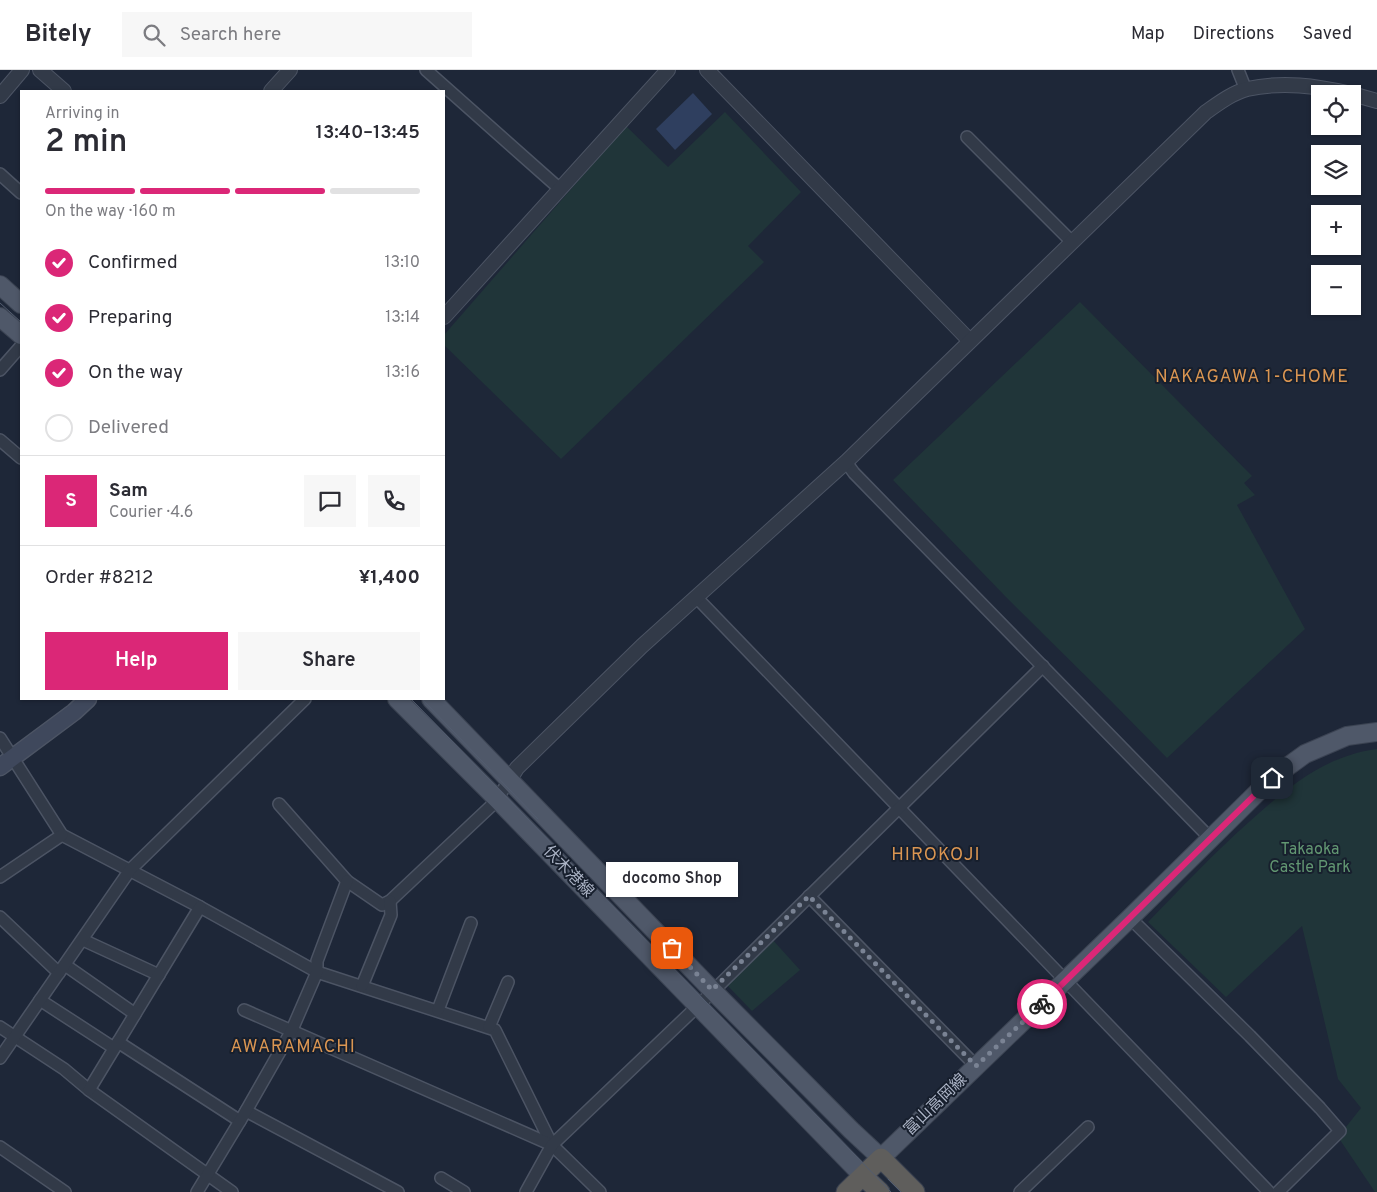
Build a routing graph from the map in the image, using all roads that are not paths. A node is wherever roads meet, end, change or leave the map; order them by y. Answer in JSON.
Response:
{"nodes":[{"id":1,"x":22,"y":70,"type":"edge"},
{"id":2,"x":40,"y":70,"type":"edge"},
{"id":3,"x":290,"y":70,"type":"edge"},
{"id":4,"x":426,"y":70,"type":"edge"},
{"id":5,"x":668,"y":70,"type":"edge"},
{"id":6,"x":707,"y":70,"type":"edge"},
{"id":7,"x":1238,"y":70,"type":"edge"},
{"id":8,"x":1311,"y":87,"type":"edge"},
{"id":9,"x":63,"y":90,"type":"edge"},
{"id":10,"x":272,"y":90,"type":"edge"},
{"id":11,"x":1246,"y":90,"type":"junction"},
{"id":12,"x":0,"y":96,"type":"edge"},
{"id":13,"x":1361,"y":97,"type":"edge"},
{"id":14,"x":1377,"y":101,"type":"edge"},
{"id":15,"x":967,"y":137,"type":"dead end"},
{"id":16,"x":0,"y":174,"type":"edge"},
{"id":17,"x":560,"y":189,"type":"junction"},
{"id":18,"x":20,"y":192,"type":"edge"},
{"id":19,"x":1072,"y":242,"type":"junction"},
{"id":20,"x":0,"y":285,"type":"edge"},
{"id":21,"x":20,"y":303,"type":"edge"},
{"id":22,"x":445,"y":316,"type":"edge"},
{"id":23,"x":0,"y":317,"type":"edge"},
{"id":24,"x":20,"y":334,"type":"edge"},
{"id":25,"x":970,"y":341,"type":"junction"},
{"id":26,"x":20,"y":347,"type":"edge"},
{"id":27,"x":0,"y":370,"type":"edge"},
{"id":28,"x":0,"y":440,"type":"edge"},
{"id":29,"x":20,"y":457,"type":"edge"},
{"id":30,"x":846,"y":462,"type":"junction"},
{"id":31,"x":697,"y":598,"type":"junction"},
{"id":32,"x":1043,"y":666,"type":"junction"},
{"id":33,"x":87,"y":700,"type":"edge"},
{"id":34,"x":304,"y":700,"type":"edge"},
{"id":35,"x":397,"y":700,"type":"edge"},
{"id":36,"x":432,"y":700,"type":"edge"},
{"id":37,"x":1377,"y":732,"type":"edge"},
{"id":38,"x":0,"y":738,"type":"edge"},
{"id":39,"x":6,"y":763,"type":"edge"},
{"id":40,"x":509,"y":781,"type":"junction"},
{"id":41,"x":497,"y":799,"type":"junction"},
{"id":42,"x":278,"y":804,"type":"dead end"},
{"id":43,"x":899,"y":808,"type":"junction"},
{"id":44,"x":62,"y":835,"type":"junction"},
{"id":45,"x":1210,"y":838,"type":"junction"},
{"id":46,"x":130,"y":870,"type":"junction"},
{"id":47,"x":0,"y":877,"type":"edge"},
{"id":48,"x":347,"y":880,"type":"junction"},
{"id":49,"x":809,"y":896,"type":"junction"},
{"id":50,"x":390,"y":902,"type":"junction"},
{"id":51,"x":200,"y":907,"type":"junction"},
{"id":52,"x":0,"y":917,"type":"edge"},
{"id":53,"x":1130,"y":918,"type":"junction"},
{"id":54,"x":471,"y":923,"type":"dead end"},
{"id":55,"x":83,"y":940,"type":"junction"},
{"id":56,"x":62,"y":969,"type":"junction"},
{"id":57,"x":317,"y":972,"type":"junction"},
{"id":58,"x":159,"y":975,"type":"junction"},
{"id":59,"x":1066,"y":980,"type":"junction"},
{"id":60,"x":508,"y":982,"type":"dead end"},
{"id":61,"x":362,"y":986,"type":"junction"},
{"id":62,"x":712,"y":990,"type":"junction"},
{"id":63,"x":40,"y":1000,"type":"junction"},
{"id":64,"x":698,"y":1005,"type":"junction"},
{"id":65,"x":244,"y":1010,"type":"dead end"},
{"id":66,"x":438,"y":1010,"type":"junction"},
{"id":67,"x":135,"y":1014,"type":"junction"},
{"id":68,"x":0,"y":1027,"type":"edge"},
{"id":69,"x":489,"y":1027,"type":"junction"},
{"id":70,"x":291,"y":1032,"type":"junction"},
{"id":71,"x":15,"y":1037,"type":"junction"},
{"id":72,"x":116,"y":1045,"type":"junction"},
{"id":73,"x":0,"y":1058,"type":"edge"},
{"id":74,"x":976,"y":1066,"type":"junction"},
{"id":75,"x":89,"y":1090,"type":"junction"},
{"id":76,"x":243,"y":1116,"type":"junction"},
{"id":77,"x":1088,"y":1128,"type":"dead end"},
{"id":78,"x":552,"y":1145,"type":"junction"},
{"id":79,"x":0,"y":1147,"type":"edge"},
{"id":80,"x":881,"y":1158,"type":"junction"},
{"id":81,"x":208,"y":1176,"type":"junction"},
{"id":82,"x":863,"y":1176,"type":"junction"},
{"id":83,"x":441,"y":1178,"type":"dead end"},
{"id":84,"x":65,"y":1192,"type":"edge"},
{"id":85,"x":198,"y":1192,"type":"edge"},
{"id":86,"x":232,"y":1192,"type":"edge"},
{"id":87,"x":398,"y":1192,"type":"edge"},
{"id":88,"x":464,"y":1192,"type":"edge"},
{"id":89,"x":526,"y":1192,"type":"edge"},
{"id":90,"x":600,"y":1192,"type":"edge"},
{"id":91,"x":846,"y":1192,"type":"edge"},
{"id":92,"x":880,"y":1192,"type":"edge"},
{"id":93,"x":915,"y":1192,"type":"edge"},
{"id":94,"x":1020,"y":1192,"type":"edge"},
{"id":95,"x":1269,"y":1192,"type":"edge"},
{"id":96,"x":1278,"y":1192,"type":"edge"}],
"edges":[{"from":1,"to":12,"type":"street"},
{"from":2,"to":9,"type":"street"},
{"from":3,"to":10,"type":"street"},
{"from":4,"to":17,"type":"street"},
{"from":5,"to":17,"type":"street"},
{"from":6,"to":25,"type":"street"},
{"from":7,"to":11,"type":"street"},
{"from":8,"to":11,"type":"street"},
{"from":11,"to":19,"type":"street"},
{"from":13,"to":14,"type":"street"},
{"from":15,"to":19,"type":"street"},
{"from":16,"to":18,"type":"street"},
{"from":17,"to":22,"type":"street"},
{"from":19,"to":25,"type":"street"},
{"from":20,"to":21,"type":"main road"},
{"from":23,"to":24,"type":"main road"},
{"from":25,"to":30,"type":"street"},
{"from":26,"to":27,"type":"street"},
{"from":28,"to":29,"type":"street"},
{"from":30,"to":31,"type":"street"},
{"from":30,"to":32,"type":"street"},
{"from":31,"to":40,"type":"street"},
{"from":31,"to":43,"type":"street"},
{"from":32,"to":43,"type":"street"},
{"from":32,"to":45,"type":"street"},
{"from":33,"to":39,"type":"main road"},
{"from":34,"to":46,"type":"street"},
{"from":35,"to":41,"type":"main road","name":"伏木港線"},
{"from":36,"to":40,"type":"main road","name":"伏木港線"},
{"from":37,"to":45,"type":"main road","name":"富山高岡線"},
{"from":38,"to":39,"type":"street"},
{"from":39,"to":44,"type":"street"},
{"from":40,"to":41,"type":"street"},
{"from":40,"to":62,"type":"main road","name":"伏木港線"},
{"from":41,"to":50,"type":"street"},
{"from":41,"to":64,"type":"main road","name":"伏木港線"},
{"from":42,"to":48,"type":"street"},
{"from":43,"to":49,"type":"street"},
{"from":43,"to":59,"type":"street"},
{"from":44,"to":46,"type":"street"},
{"from":44,"to":47,"type":"street"},
{"from":45,"to":53,"type":"main road","name":"富山高岡線"},
{"from":46,"to":51,"type":"street"},
{"from":46,"to":55,"type":"street"},
{"from":48,"to":50,"type":"street"},
{"from":48,"to":57,"type":"street"},
{"from":49,"to":62,"type":"street"},
{"from":49,"to":74,"type":"street"},
{"from":50,"to":61,"type":"street"},
{"from":51,"to":57,"type":"street"},
{"from":51,"to":58,"type":"street"},
{"from":52,"to":56,"type":"street"},
{"from":53,"to":59,"type":"main road","name":"富山高岡線"},
{"from":53,"to":96,"type":"street"},
{"from":54,"to":66,"type":"street"},
{"from":55,"to":56,"type":"street"},
{"from":55,"to":58,"type":"street"},
{"from":56,"to":63,"type":"street"},
{"from":56,"to":67,"type":"street"},
{"from":57,"to":61,"type":"street"},
{"from":57,"to":70,"type":"street"},
{"from":58,"to":67,"type":"street"},
{"from":59,"to":74,"type":"main road","name":"富山高岡線"},
{"from":59,"to":95,"type":"street"},
{"from":60,"to":69,"type":"street"},
{"from":61,"to":66,"type":"street"},
{"from":62,"to":64,"type":"street"},
{"from":62,"to":80,"type":"main road","name":"伏木港線"},
{"from":63,"to":71,"type":"street"},
{"from":63,"to":72,"type":"street"},
{"from":64,"to":78,"type":"street"},
{"from":64,"to":82,"type":"main road","name":"伏木港線"},
{"from":65,"to":70,"type":"street"},
{"from":66,"to":69,"type":"street"},
{"from":67,"to":72,"type":"street"},
{"from":68,"to":71,"type":"street"},
{"from":69,"to":78,"type":"street"},
{"from":70,"to":76,"type":"street"},
{"from":70,"to":78,"type":"street"},
{"from":71,"to":73,"type":"street"},
{"from":71,"to":75,"type":"street"},
{"from":72,"to":75,"type":"street"},
{"from":72,"to":76,"type":"street"},
{"from":74,"to":80,"type":"main road","name":"富山高岡線"},
{"from":75,"to":81,"type":"street"},
{"from":76,"to":81,"type":"street"},
{"from":76,"to":87,"type":"street"},
{"from":77,"to":94,"type":"street"},
{"from":78,"to":89,"type":"street"},
{"from":78,"to":90,"type":"street"},
{"from":79,"to":84,"type":"street"},
{"from":80,"to":82,"type":"highway"},
{"from":80,"to":93,"type":"highway"},
{"from":81,"to":85,"type":"street"},
{"from":81,"to":86,"type":"street"},
{"from":82,"to":91,"type":"highway"},
{"from":82,"to":92,"type":"highway"},
{"from":83,"to":88,"type":"street"}]}
